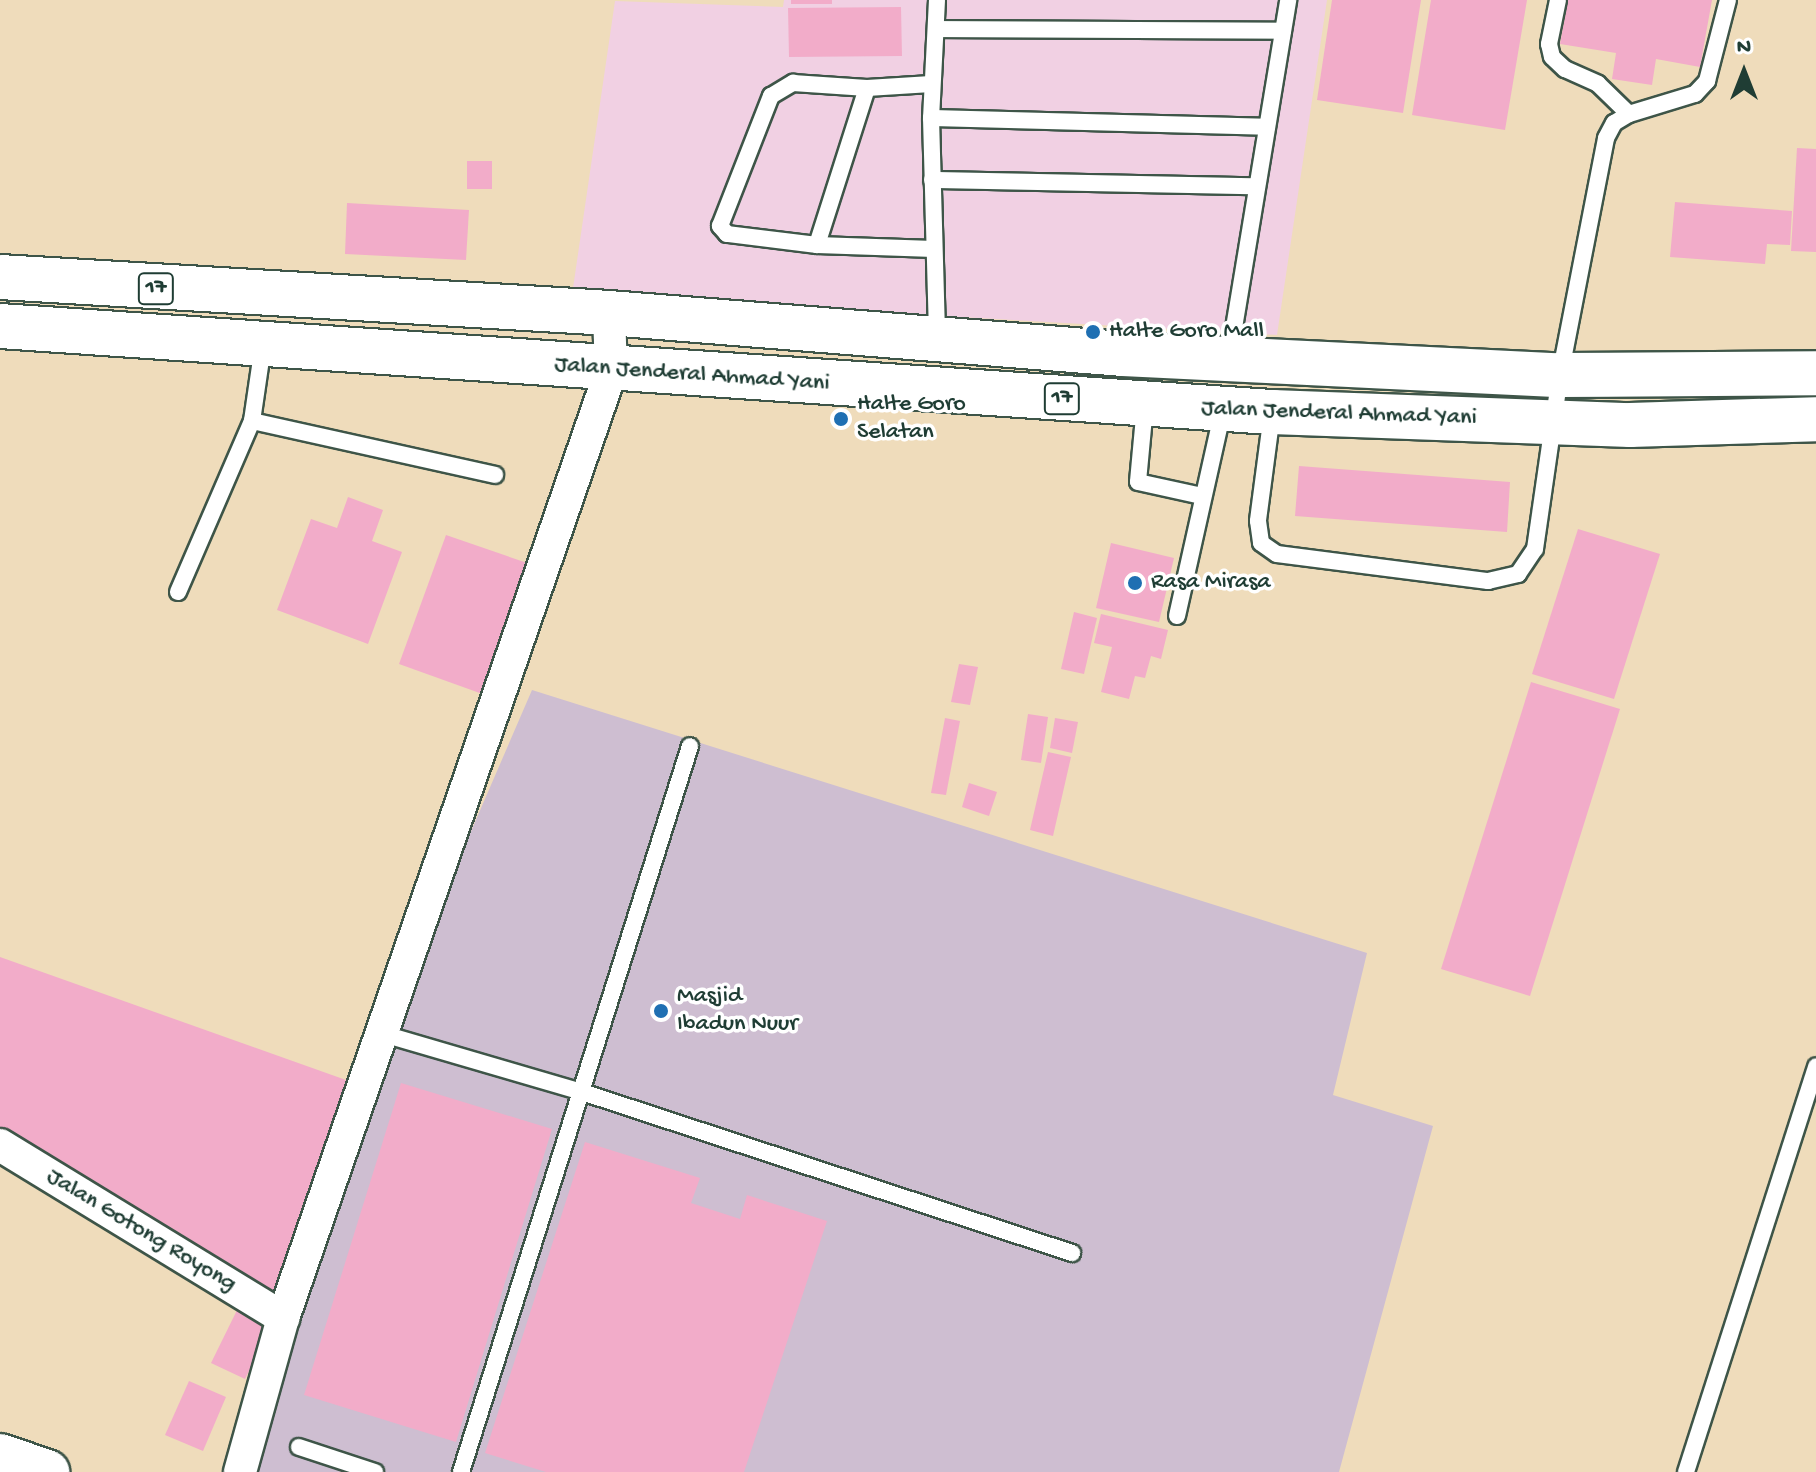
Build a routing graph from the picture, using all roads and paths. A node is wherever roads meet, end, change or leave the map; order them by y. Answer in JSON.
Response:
{"nodes":[{"id":1,"x":937,"y":0,"type":"edge"},
{"id":2,"x":1288,"y":0,"type":"edge"},
{"id":3,"x":1558,"y":0,"type":"edge"},
{"id":4,"x":1728,"y":0,"type":"edge"},
{"id":5,"x":936,"y":29,"type":"junction"},
{"id":6,"x":1283,"y":31,"type":"junction"},
{"id":7,"x":931,"y":84,"type":"junction"},
{"id":8,"x":867,"y":88,"type":"junction"},
{"id":9,"x":1629,"y":114,"type":"junction"},
{"id":10,"x":931,"y":118,"type":"junction"},
{"id":11,"x":1267,"y":127,"type":"junction"},
{"id":12,"x":932,"y":180,"type":"junction"},
{"id":13,"x":1257,"y":186,"type":"junction"},
{"id":14,"x":817,"y":245,"type":"junction"},
{"id":15,"x":934,"y":249,"type":"junction"},
{"id":16,"x":0,"y":277,"type":"edge"},
{"id":17,"x":609,"y":313,"type":"junction"},
{"id":18,"x":0,"y":326,"type":"edge"},
{"id":19,"x":937,"y":336,"type":"junction"},
{"id":20,"x":263,"y":346,"type":"junction"},
{"id":21,"x":1229,"y":359,"type":"junction"},
{"id":22,"x":611,"y":371,"type":"junction"},
{"id":23,"x":1816,"y":373,"type":"edge"},
{"id":24,"x":1560,"y":375,"type":"junction"},
{"id":25,"x":1145,"y":405,"type":"junction"},
{"id":26,"x":1223,"y":410,"type":"junction"},
{"id":27,"x":1272,"y":412,"type":"junction"},
{"id":28,"x":1816,"y":419,"type":"edge"},
{"id":29,"x":252,"y":421,"type":"junction"},
{"id":30,"x":1555,"y":422,"type":"junction"},
{"id":31,"x":495,"y":475,"type":"dead end"},
{"id":32,"x":1202,"y":496,"type":"junction"},
{"id":33,"x":178,"y":592,"type":"dead end"},
{"id":34,"x":1177,"y":616,"type":"dead end"},
{"id":35,"x":690,"y":746,"type":"dead end"},
{"id":36,"x":380,"y":1033,"type":"junction"},
{"id":37,"x":1816,"y":1066,"type":"edge"},
{"id":38,"x":582,"y":1092,"type":"junction"},
{"id":39,"x":0,"y":1145,"type":"edge"},
{"id":40,"x":1072,"y":1253,"type":"dead end"},
{"id":41,"x":283,"y":1318,"type":"junction"},
{"id":42,"x":299,"y":1447,"type":"dead end"},
{"id":43,"x":0,"y":1456,"type":"edge"},
{"id":44,"x":47,"y":1472,"type":"edge"},
{"id":45,"x":240,"y":1472,"type":"edge"},
{"id":46,"x":375,"y":1472,"type":"edge"},
{"id":47,"x":461,"y":1472,"type":"edge"},
{"id":48,"x":1686,"y":1472,"type":"edge"}],
"edges":[{"from":1,"to":5,"type":"lane"},
{"from":2,"to":6,"type":"lane"},
{"from":3,"to":9,"type":"lane"},
{"from":4,"to":9,"type":"lane"},
{"from":5,"to":6,"type":"lane"},
{"from":5,"to":7,"type":"lane"},
{"from":6,"to":11,"type":"lane"},
{"from":7,"to":8,"type":"lane"},
{"from":7,"to":10,"type":"lane"},
{"from":8,"to":14,"type":"lane"},
{"from":8,"to":14,"type":"lane"},
{"from":9,"to":24,"type":"lane"},
{"from":10,"to":11,"type":"lane"},
{"from":10,"to":12,"type":"lane"},
{"from":11,"to":13,"type":"lane"},
{"from":12,"to":13,"type":"lane"},
{"from":12,"to":15,"type":"lane"},
{"from":13,"to":21,"type":"lane"},
{"from":14,"to":15,"type":"lane"},
{"from":15,"to":19,"type":"lane"},
{"from":16,"to":17,"type":"main road","name":"Jalan Jenderal Ahmad Yani","number":"17"},
{"from":17,"to":19,"type":"main road","name":"Jalan Jenderal Ahmad Yani","number":"17"},
{"from":17,"to":22,"type":"street"},
{"from":18,"to":20,"type":"main road","name":"Jalan Jenderal Ahmad Yani","number":"17"},
{"from":19,"to":21,"type":"main road","name":"Jalan Jenderal Ahmad Yani","number":"17"},
{"from":20,"to":22,"type":"main road","name":"Jalan Jenderal Ahmad Yani","number":"17"},
{"from":20,"to":29,"type":"lane"},
{"from":21,"to":24,"type":"main road","name":"Jalan Jenderal Ahmad Yani","number":"17"},
{"from":22,"to":25,"type":"main road","name":"Jalan Jenderal Ahmad Yani","number":"17"},
{"from":22,"to":36,"type":"street"},
{"from":23,"to":24,"type":"main road","name":"Jalan Jenderal Ahmad Yani","number":"17"},
{"from":24,"to":30,"type":"lane"},
{"from":25,"to":26,"type":"main road","name":"Jalan Jenderal Ahmad Yani","number":"17"},
{"from":25,"to":32,"type":"lane"},
{"from":26,"to":27,"type":"main road","name":"Jalan Jenderal Ahmad Yani","number":"17"},
{"from":26,"to":32,"type":"lane"},
{"from":27,"to":30,"type":"main road","name":"Jalan Jenderal Ahmad Yani","number":"17"},
{"from":27,"to":30,"type":"lane"},
{"from":28,"to":30,"type":"main road","name":"Jalan Jenderal Ahmad Yani","number":"17"},
{"from":29,"to":31,"type":"lane"},
{"from":29,"to":33,"type":"lane"},
{"from":32,"to":34,"type":"lane"},
{"from":35,"to":38,"type":"lane"},
{"from":36,"to":38,"type":"lane"},
{"from":36,"to":41,"type":"street"},
{"from":37,"to":48,"type":"lane"},
{"from":38,"to":40,"type":"lane"},
{"from":38,"to":47,"type":"lane"},
{"from":39,"to":41,"type":"street","name":"Jalan Gotong Royong"},
{"from":41,"to":45,"type":"street"},
{"from":42,"to":46,"type":"lane"},
{"from":43,"to":44,"type":"main road"}]}
